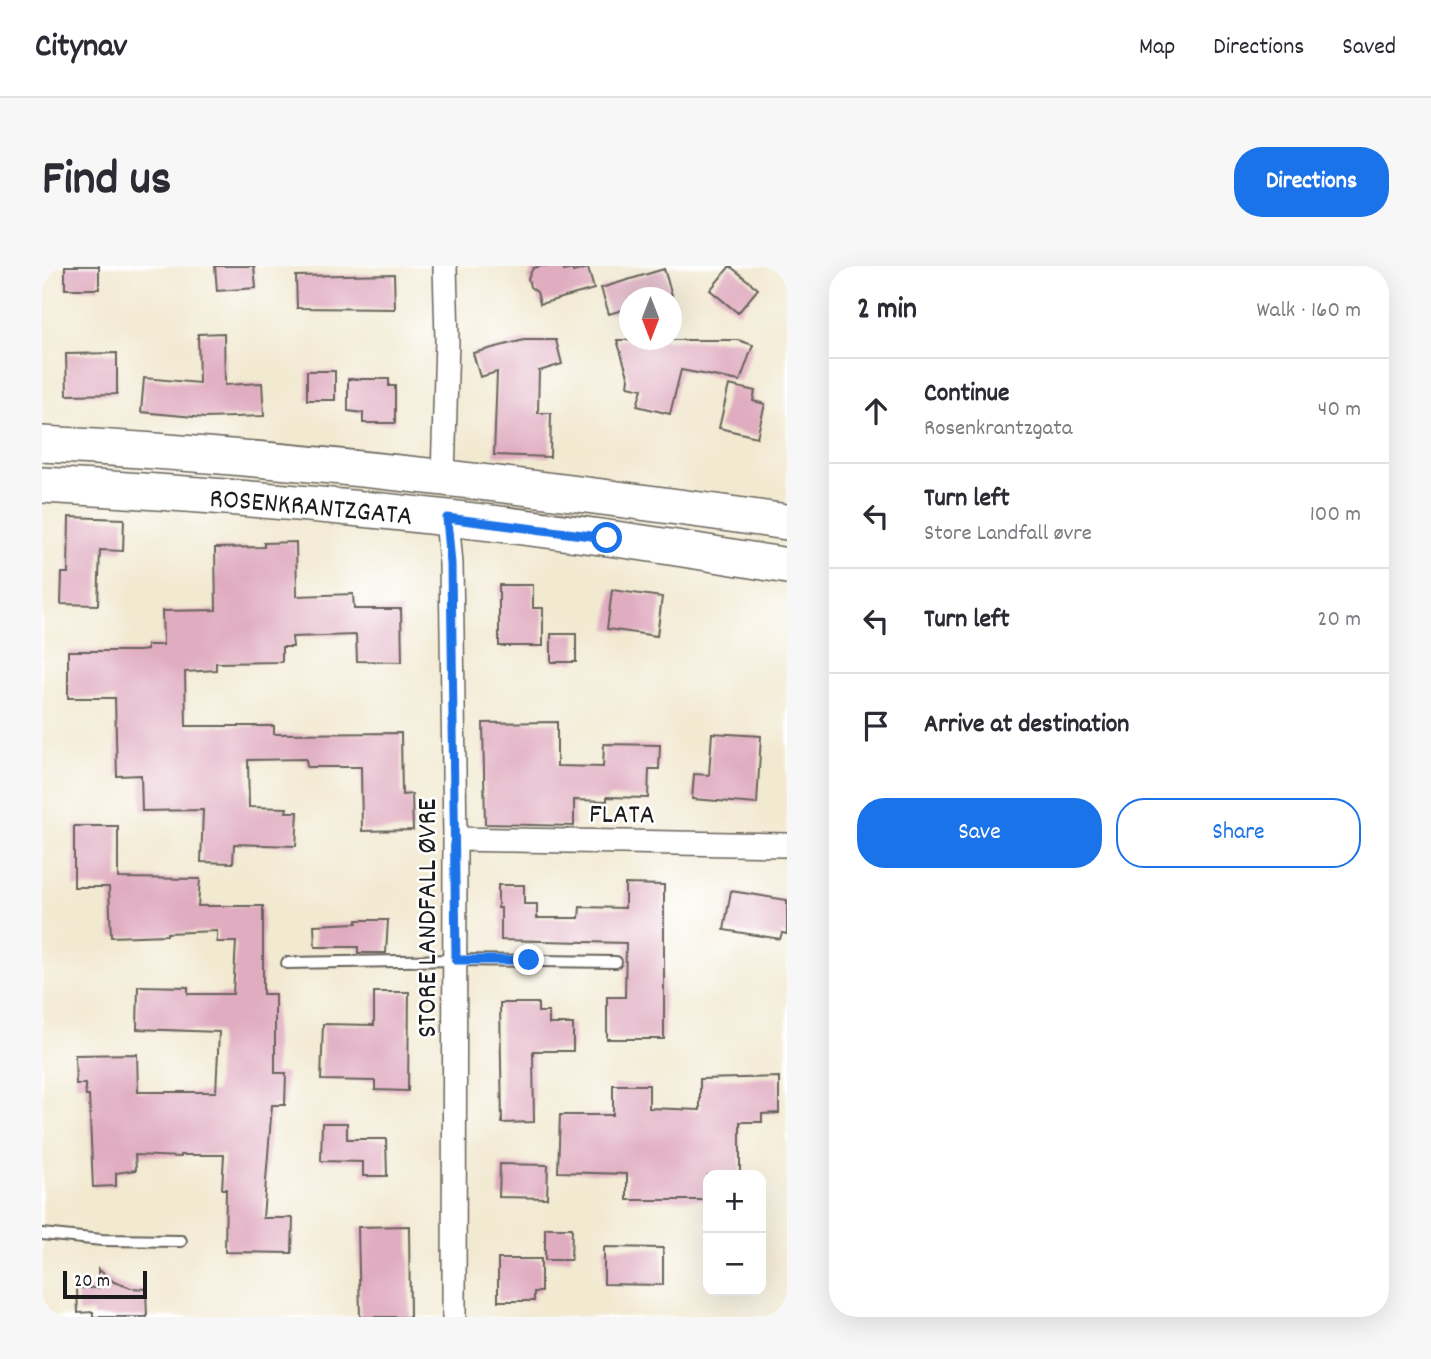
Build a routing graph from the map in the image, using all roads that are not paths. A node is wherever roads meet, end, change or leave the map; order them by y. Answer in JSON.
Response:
{"nodes":[{"id":1,"x":445,"y":266,"type":"edge"},
{"id":2,"x":42,"y":444,"type":"edge"},
{"id":3,"x":443,"y":477,"type":"junction"},
{"id":4,"x":42,"y":485,"type":"edge"},
{"id":5,"x":447,"y":518,"type":"junction"},
{"id":6,"x":787,"y":522,"type":"edge"},
{"id":7,"x":787,"y":566,"type":"edge"},
{"id":8,"x":455,"y":839,"type":"junction"},
{"id":9,"x":787,"y":845,"type":"edge"},
{"id":10,"x":456,"y":960,"type":"junction"},
{"id":11,"x":616,"y":962,"type":"dead end"},
{"id":12,"x":287,"y":963,"type":"dead end"},
{"id":13,"x":42,"y":1234,"type":"edge"},
{"id":14,"x":181,"y":1241,"type":"dead end"},
{"id":15,"x":454,"y":1317,"type":"edge"}],
"edges":[{"from":1,"to":3,"type":"street"},
{"from":2,"to":3,"type":"main road","name":"ROSENKRANTZGATA"},
{"from":3,"to":6,"type":"main road","name":"ROSENKRANTZGATA"},
{"from":4,"to":5,"type":"main road","name":"ROSENKRANTZGATA"},
{"from":5,"to":7,"type":"main road","name":"ROSENKRANTZGATA"},
{"from":5,"to":8,"type":"street","name":"STORE LANDFALL ØVRE"},
{"from":8,"to":9,"type":"street","name":"FLATA"},
{"from":8,"to":10,"type":"street","name":"STORE LANDFALL ØVRE"},
{"from":10,"to":11,"type":"lane"},
{"from":10,"to":12,"type":"lane"},
{"from":10,"to":15,"type":"street","name":"STORE LANDFALL ØVRE"},
{"from":13,"to":14,"type":"lane"}]}
